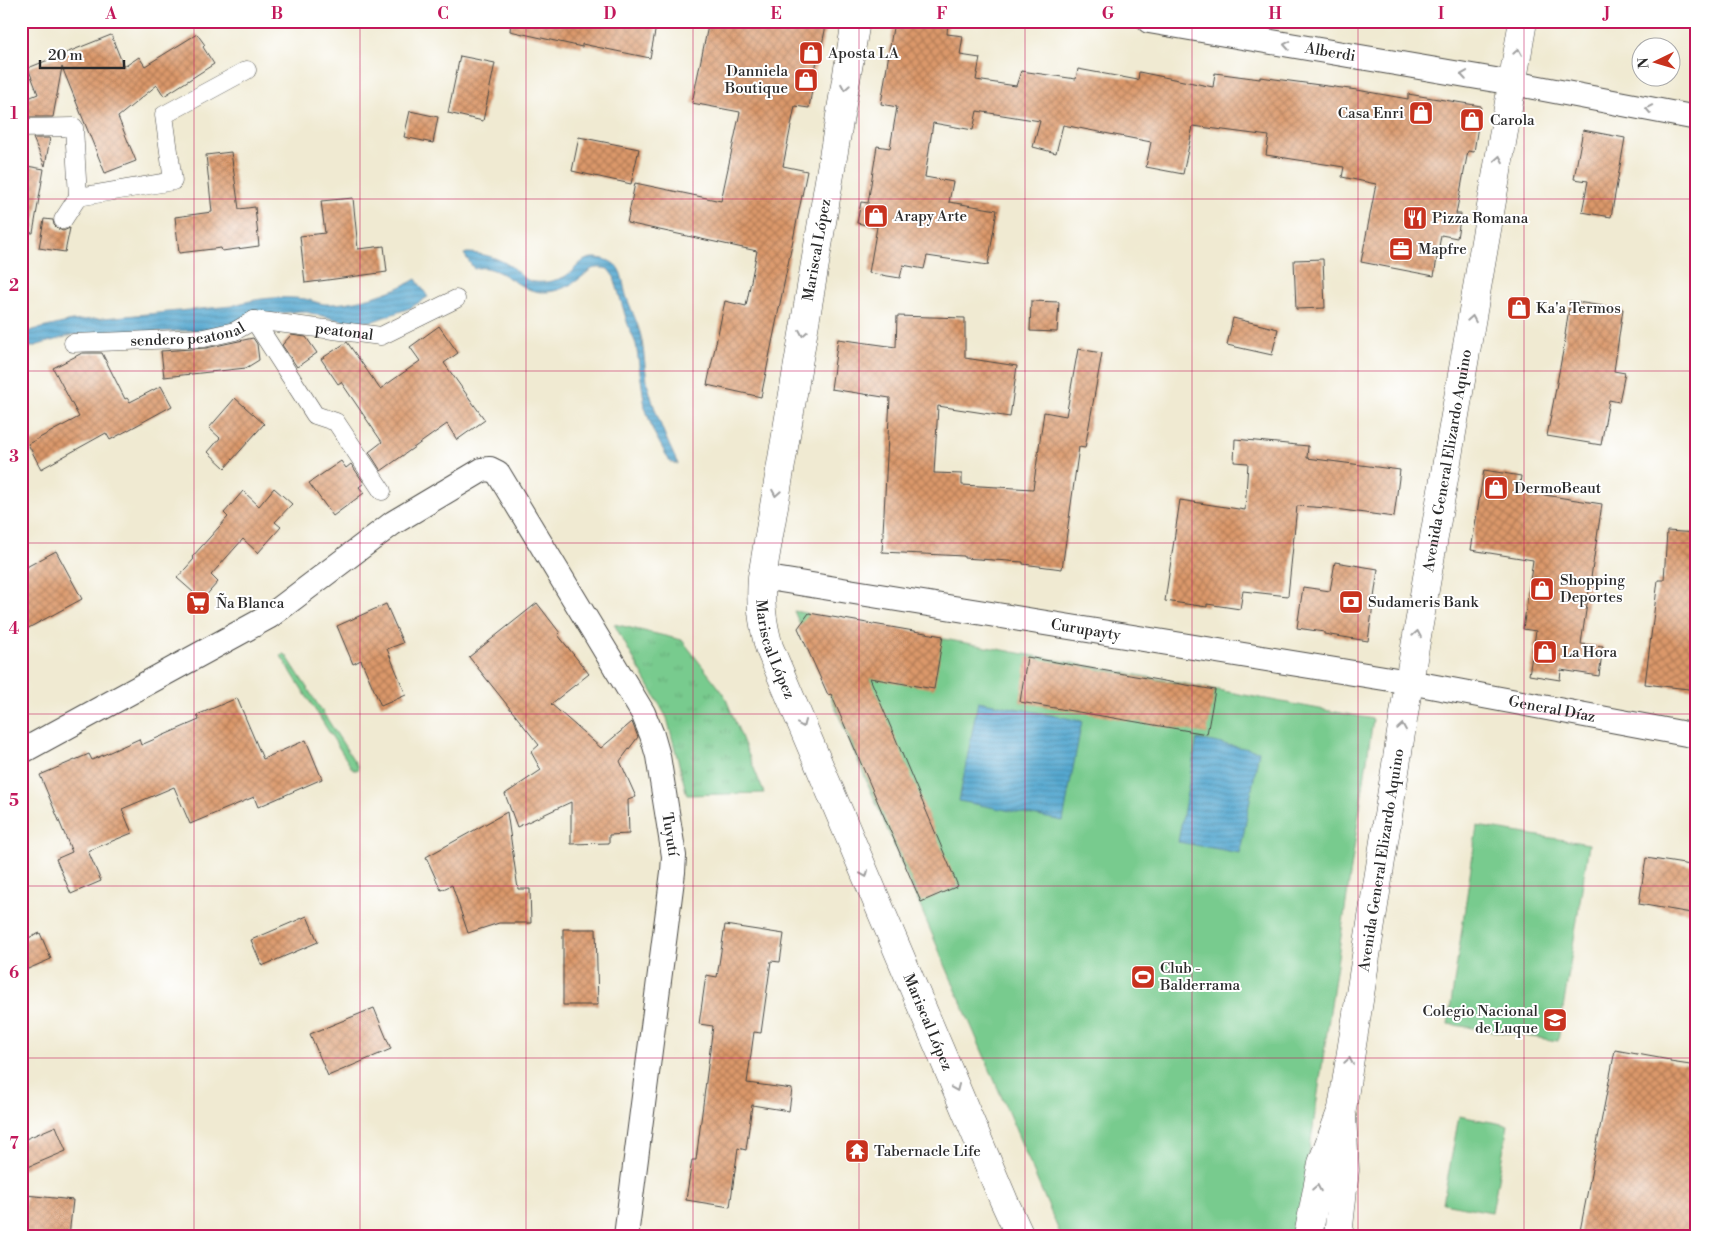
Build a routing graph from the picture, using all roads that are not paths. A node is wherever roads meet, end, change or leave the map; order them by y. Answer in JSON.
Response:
{"nodes":[{"id":1,"x":856,"y":21,"type":"edge"},
{"id":2,"x":1149,"y":21,"type":"edge"},
{"id":3,"x":1523,"y":21,"type":"edge"},
{"id":4,"x":247,"y":70,"type":"dead end"},
{"id":5,"x":1513,"y":83,"type":"junction"},
{"id":6,"x":1697,"y":118,"type":"edge"},
{"id":7,"x":21,"y":128,"type":"edge"},
{"id":8,"x":78,"y":197,"type":"junction"},
{"id":9,"x":63,"y":220,"type":"dead end"},
{"id":10,"x":456,"y":300,"type":"dead end"},
{"id":11,"x":254,"y":320,"type":"junction"},
{"id":12,"x":73,"y":343,"type":"dead end"},
{"id":13,"x":382,"y":491,"type":"dead end"},
{"id":14,"x":762,"y":577,"type":"junction"},
{"id":15,"x":1409,"y":682,"type":"junction"},
{"id":16,"x":1697,"y":736,"type":"edge"},
{"id":17,"x":21,"y":752,"type":"edge"},
{"id":18,"x":1342,"y":1109,"type":"junction"},
{"id":19,"x":626,"y":1236,"type":"edge"},
{"id":20,"x":1020,"y":1236,"type":"edge"},
{"id":21,"x":1308,"y":1236,"type":"edge"},
{"id":22,"x":1338,"y":1236,"type":"edge"}],
"edges":[{"from":1,"to":14,"type":"main road","name":"Mariscal López","one_way":true},
{"from":5,"to":2,"type":"street","name":"Alberdi","one_way":true},
{"from":5,"to":3,"type":"main road","name":"Avenida General Elizardo Aquino","one_way":true},
{"from":4,"to":8,"type":"street"},
{"from":6,"to":5,"type":"street","name":"Alberdi","one_way":true},
{"from":15,"to":5,"type":"main road","name":"Avenida General Elizardo Aquino","one_way":true},
{"from":7,"to":8,"type":"street"},
{"from":8,"to":9,"type":"street"},
{"from":10,"to":11,"type":"street","name":"peatonal"},
{"from":11,"to":12,"type":"street","name":"sendero peatonal"},
{"from":11,"to":13,"type":"street","name":"sendero peatonal"},
{"from":14,"to":15,"type":"street","name":"Curupayty"},
{"from":14,"to":20,"type":"main road","name":"Mariscal López","one_way":true},
{"from":15,"to":16,"type":"street","name":"General Díaz"},
{"from":18,"to":15,"type":"main road","name":"Avenida General Elizardo Aquino","one_way":true},
{"from":17,"to":19,"type":"street","name":"Tuyutí"},
{"from":21,"to":18,"type":"main road","name":"Avenida General Elizardo Aquino","one_way":true},
{"from":18,"to":22,"type":"main road","name":"Avenida General Elizardo Aquino"}]}
